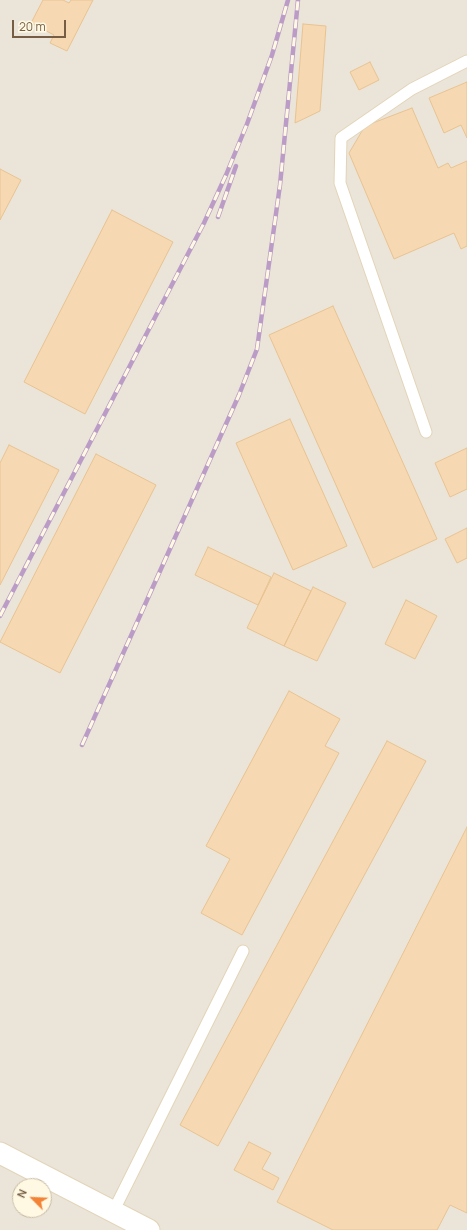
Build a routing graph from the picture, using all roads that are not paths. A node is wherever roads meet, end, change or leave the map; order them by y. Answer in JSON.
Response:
{"nodes":[{"id":1,"x":467,"y":61,"type":"edge"},
{"id":2,"x":426,"y":432,"type":"dead end"},
{"id":3,"x":243,"y":951,"type":"dead end"},
{"id":4,"x":0,"y":1153,"type":"edge"},
{"id":5,"x":113,"y":1212,"type":"junction"},
{"id":6,"x":149,"y":1230,"type":"edge"}],
"edges":[{"from":1,"to":2,"type":"lane"},
{"from":3,"to":5,"type":"lane"},
{"from":4,"to":5,"type":"street"},
{"from":5,"to":6,"type":"street"}]}
